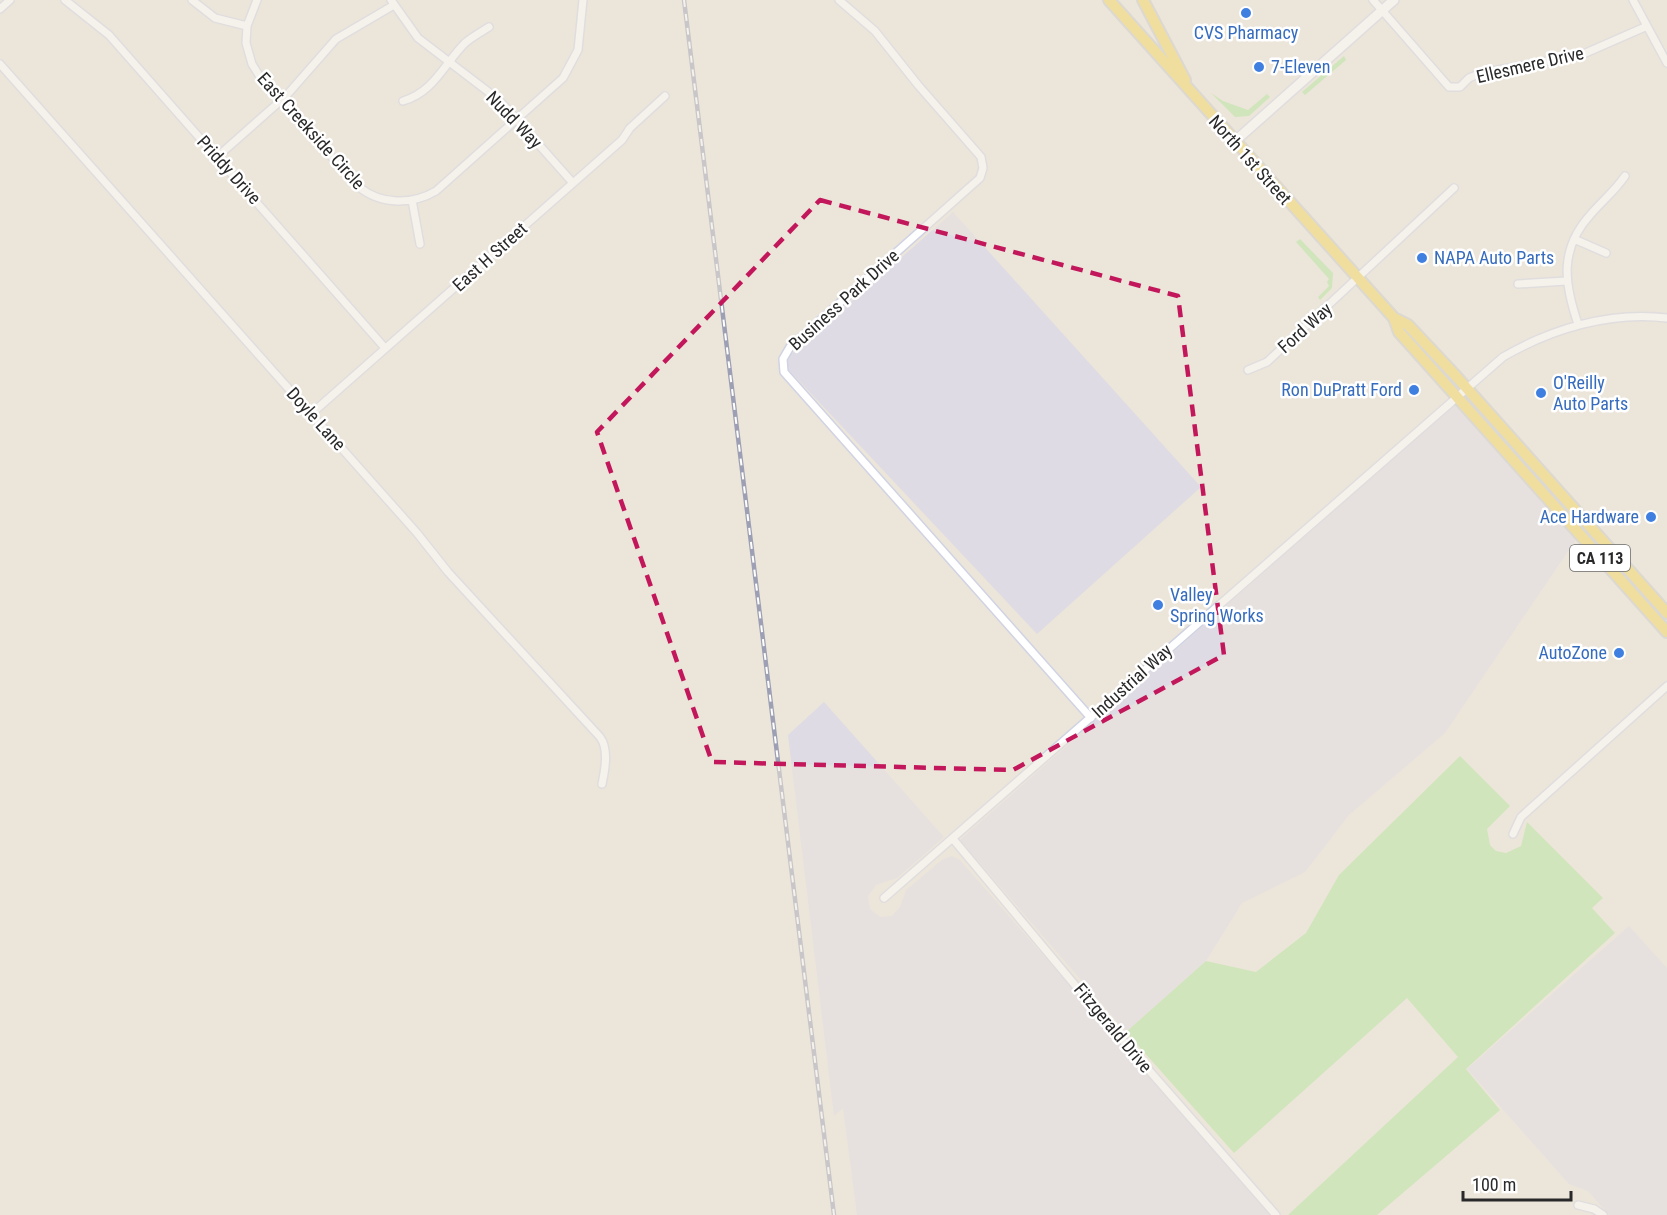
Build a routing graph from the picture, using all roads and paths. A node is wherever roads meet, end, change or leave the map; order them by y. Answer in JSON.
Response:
{"nodes":[{"id":1,"x":10,"y":0,"type":"edge"},
{"id":2,"x":65,"y":0,"type":"edge"},
{"id":3,"x":192,"y":0,"type":"edge"},
{"id":4,"x":257,"y":0,"type":"edge"},
{"id":5,"x":583,"y":0,"type":"edge"},
{"id":6,"x":839,"y":0,"type":"edge"},
{"id":7,"x":1109,"y":0,"type":"edge"},
{"id":8,"x":1143,"y":0,"type":"edge"},
{"id":9,"x":1373,"y":0,"type":"edge"},
{"id":10,"x":1394,"y":0,"type":"edge"},
{"id":11,"x":1633,"y":0,"type":"edge"},
{"id":12,"x":392,"y":3,"type":"edge"},
{"id":13,"x":0,"y":9,"type":"edge"},
{"id":14,"x":1382,"y":10,"type":"junction"},
{"id":15,"x":247,"y":26,"type":"junction"},
{"id":16,"x":489,"y":27,"type":"dead end"},
{"id":17,"x":1645,"y":27,"type":"junction"},
{"id":18,"x":450,"y":63,"type":"junction"},
{"id":19,"x":1667,"y":63,"type":"edge"},
{"id":20,"x":0,"y":64,"type":"edge"},
{"id":21,"x":1190,"y":92,"type":"junction"},
{"id":22,"x":665,"y":96,"type":"dead end"},
{"id":23,"x":281,"y":100,"type":"junction"},
{"id":24,"x":402,"y":101,"type":"dead end"},
{"id":25,"x":517,"y":120,"type":"junction"},
{"id":26,"x":1233,"y":142,"type":"junction"},
{"id":27,"x":217,"y":157,"type":"junction"},
{"id":28,"x":1625,"y":176,"type":"dead end"},
{"id":29,"x":573,"y":183,"type":"junction"},
{"id":30,"x":1454,"y":188,"type":"dead end"},
{"id":31,"x":412,"y":200,"type":"junction"},
{"id":32,"x":1574,"y":238,"type":"junction"},
{"id":33,"x":420,"y":244,"type":"dead end"},
{"id":34,"x":1606,"y":253,"type":"dead end"},
{"id":35,"x":1358,"y":279,"type":"junction"},
{"id":36,"x":1566,"y":282,"type":"junction"},
{"id":37,"x":1518,"y":284,"type":"dead end"},
{"id":38,"x":1667,"y":318,"type":"edge"},
{"id":39,"x":1578,"y":324,"type":"junction"},
{"id":40,"x":385,"y":348,"type":"junction"},
{"id":41,"x":1248,"y":370,"type":"dead end"},
{"id":42,"x":1461,"y":392,"type":"junction"},
{"id":43,"x":311,"y":414,"type":"junction"},
{"id":44,"x":1667,"y":613,"type":"edge"},
{"id":45,"x":1667,"y":632,"type":"edge"},
{"id":46,"x":1667,"y":686,"type":"edge"},
{"id":47,"x":1091,"y":718,"type":"junction"},
{"id":48,"x":602,"y":784,"type":"dead end"},
{"id":49,"x":1513,"y":834,"type":"dead end"},
{"id":50,"x":953,"y":839,"type":"junction"},
{"id":51,"x":884,"y":898,"type":"dead end"},
{"id":52,"x":1578,"y":1205,"type":"dead end"},
{"id":53,"x":1276,"y":1215,"type":"edge"},
{"id":54,"x":1603,"y":1215,"type":"edge"}],
"edges":[{"from":1,"to":13,"type":"street"},
{"from":2,"to":27,"type":"street","name":"Priddy Drive"},
{"from":3,"to":15,"type":"street"},
{"from":4,"to":15,"type":"street","name":"East Creekside Circle"},
{"from":5,"to":25,"type":"street","name":"East Creekside Circle"},
{"from":6,"to":47,"type":"street","name":"Business Park Drive"},
{"from":7,"to":21,"type":"main road","name":"North 1st Street","number":"CA 113"},
{"from":8,"to":21,"type":"main road"},
{"from":9,"to":14,"type":"street"},
{"from":10,"to":14,"type":"street"},
{"from":11,"to":17,"type":"street"},
{"from":12,"to":18,"type":"street","name":"Nudd Way"},
{"from":12,"to":23,"type":"street"},
{"from":14,"to":17,"type":"street","name":"Ellesmere Drive"},
{"from":14,"to":26,"type":"street"},
{"from":15,"to":23,"type":"street","name":"East Creekside Circle"},
{"from":16,"to":18,"type":"street"},
{"from":17,"to":19,"type":"street"},
{"from":18,"to":24,"type":"street"},
{"from":18,"to":25,"type":"street","name":"Nudd Way"},
{"from":20,"to":43,"type":"street","name":"Doyle Lane"},
{"from":21,"to":26,"type":"main road","name":"North 1st Street","number":"CA 113"},
{"from":22,"to":29,"type":"street","name":"East H Street"},
{"from":23,"to":27,"type":"street"},
{"from":23,"to":31,"type":"street","name":"East Creekside Circle"},
{"from":25,"to":29,"type":"street","name":"Nudd Way"},
{"from":25,"to":31,"type":"street","name":"East Creekside Circle"},
{"from":26,"to":35,"type":"main road","name":"North 1st Street","number":"CA 113"},
{"from":27,"to":40,"type":"street","name":"Priddy Drive"},
{"from":28,"to":32,"type":"street"},
{"from":29,"to":40,"type":"street","name":"East H Street"},
{"from":30,"to":35,"type":"street","name":"Ford Way"},
{"from":31,"to":33,"type":"street"},
{"from":32,"to":34,"type":"street"},
{"from":32,"to":36,"type":"street"},
{"from":35,"to":41,"type":"street","name":"Ford Way"},
{"from":35,"to":42,"type":"main road","name":"North 1st Street","number":"CA 113"},
{"from":36,"to":37,"type":"street"},
{"from":36,"to":39,"type":"street"},
{"from":38,"to":39,"type":"street","name":"Industrial Way"},
{"from":39,"to":42,"type":"street","name":"Industrial Way"},
{"from":40,"to":43,"type":"street","name":"East H Street"},
{"from":42,"to":44,"type":"main road","name":"North 1st Street","number":"CA 113"},
{"from":42,"to":45,"type":"main road","name":"North 1st Street","number":"CA 113"},
{"from":42,"to":47,"type":"street","name":"Industrial Way"},
{"from":43,"to":48,"type":"street","name":"Doyle Lane"},
{"from":46,"to":49,"type":"street"},
{"from":47,"to":50,"type":"street","name":"Industrial Way"},
{"from":50,"to":51,"type":"street","name":"Industrial Way"},
{"from":50,"to":53,"type":"street","name":"Fitzgerald Drive"},
{"from":52,"to":54,"type":"street"}]}
